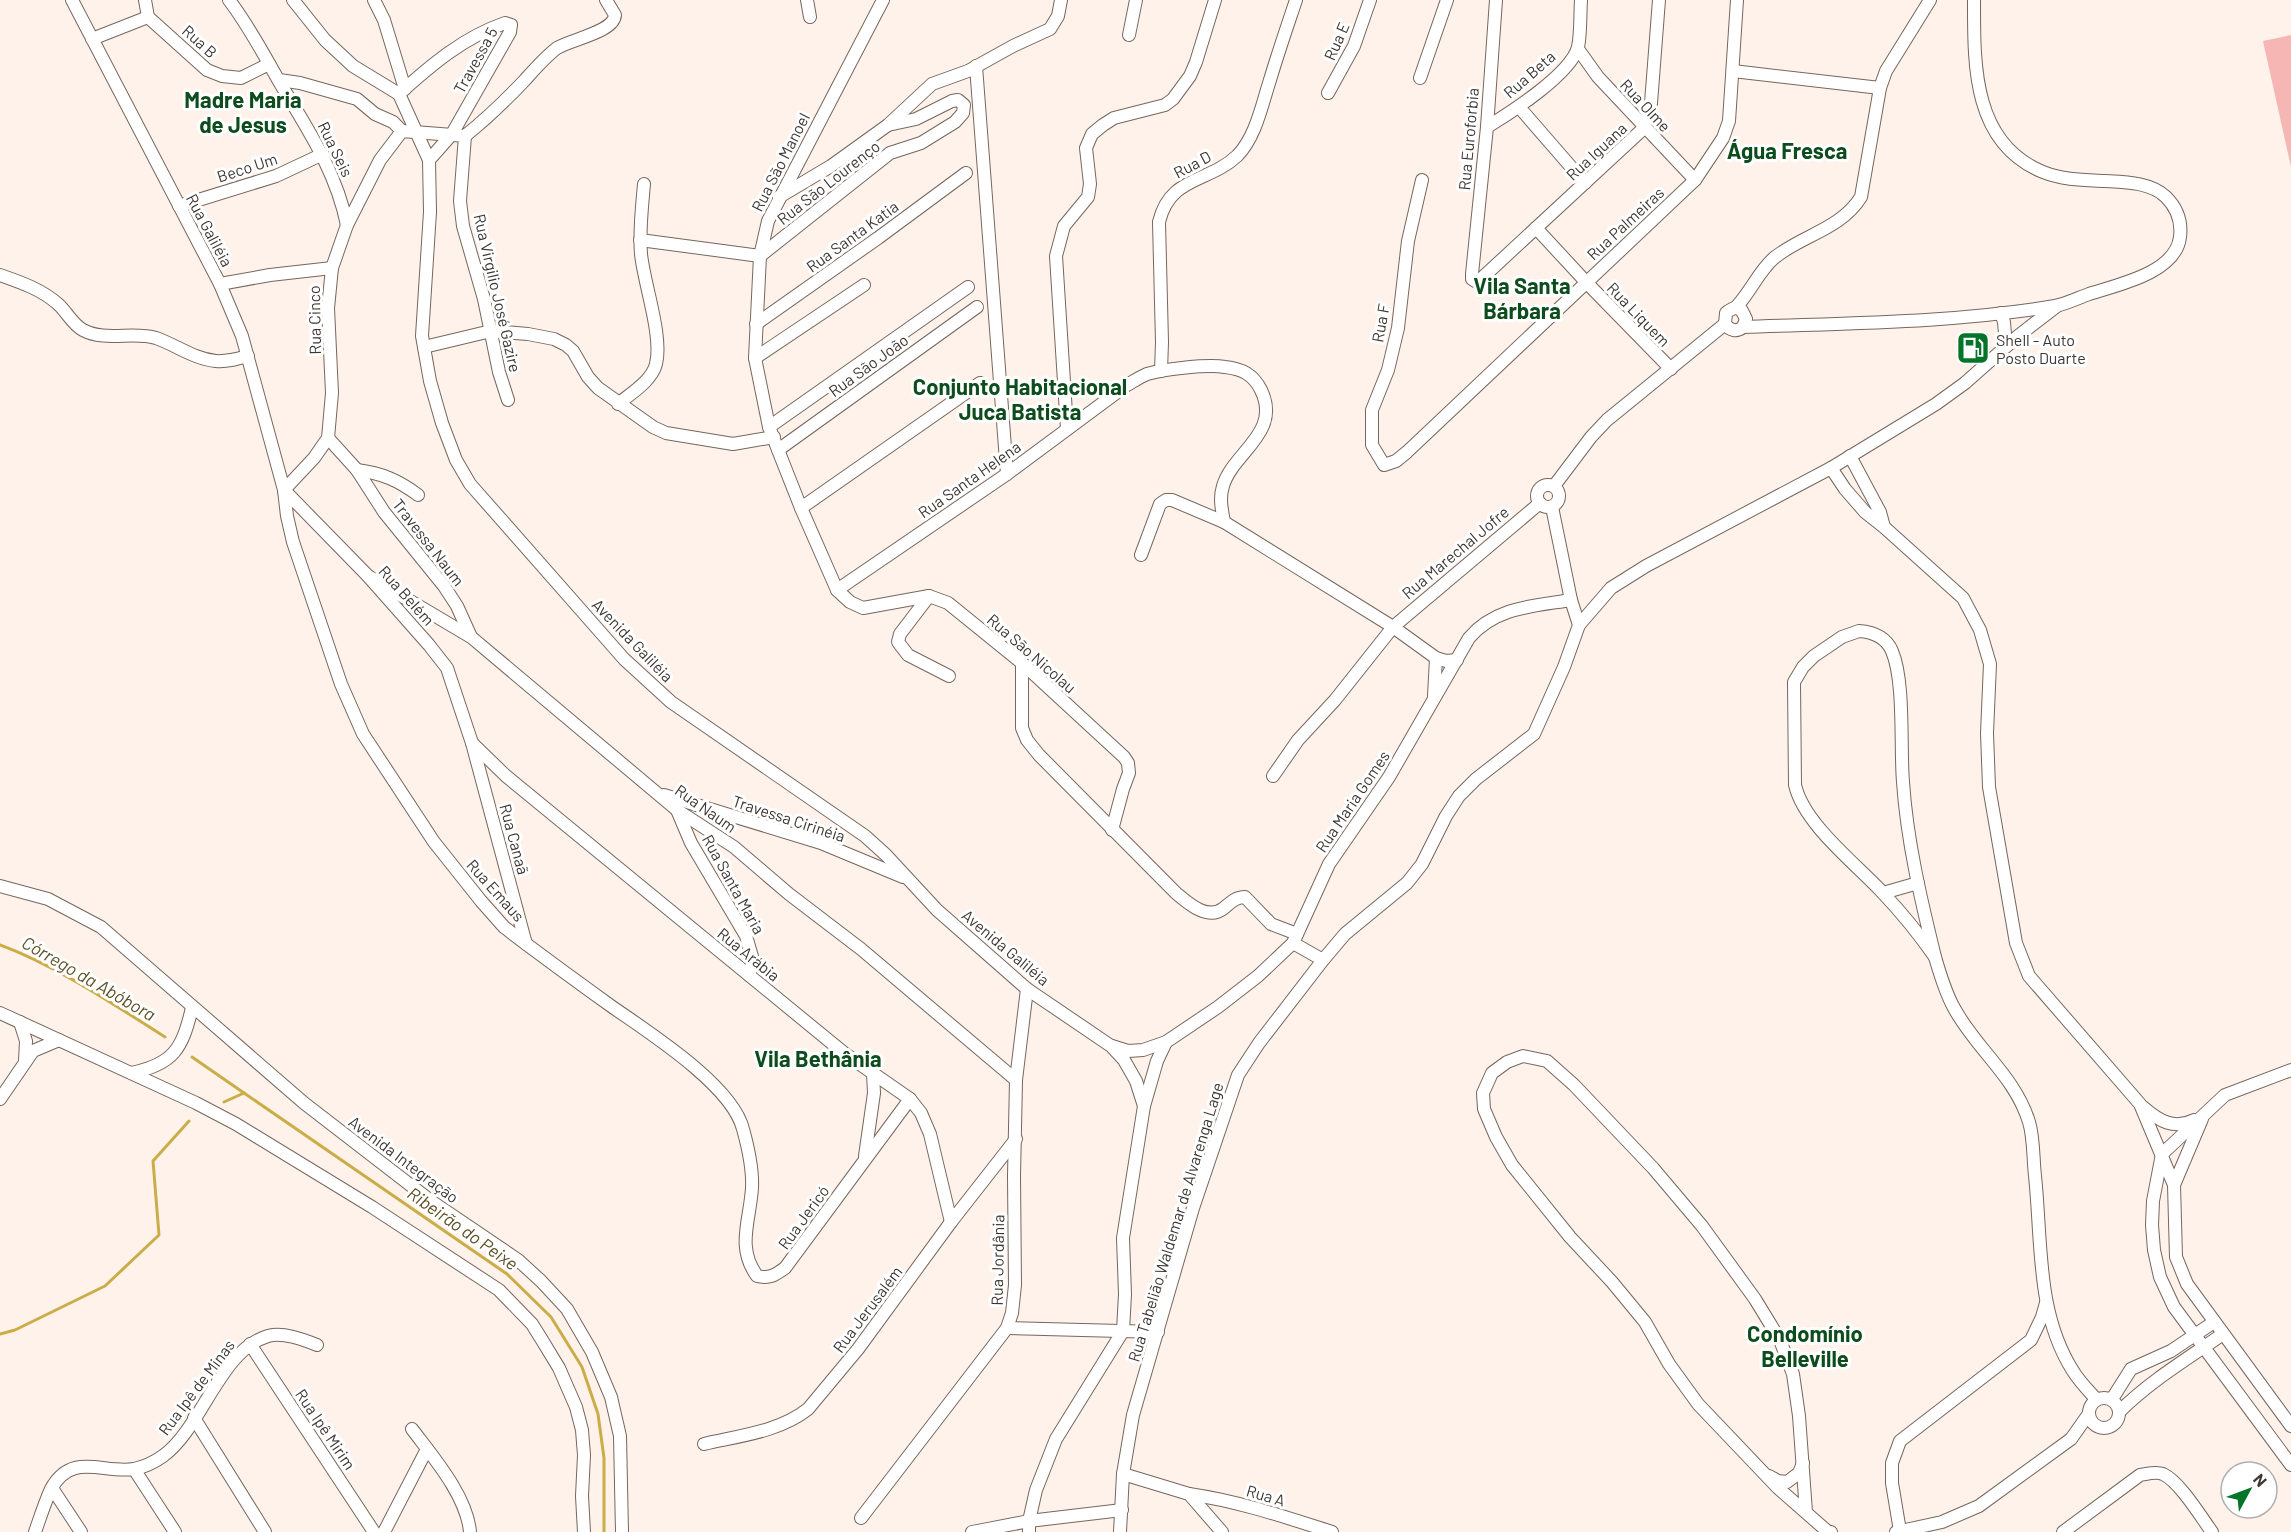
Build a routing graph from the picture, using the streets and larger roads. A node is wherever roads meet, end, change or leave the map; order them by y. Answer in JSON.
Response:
{"nodes":[{"id":1,"x":72,"y":0,"type":"edge"},
{"id":2,"x":145,"y":0,"type":"edge"},
{"id":3,"x":229,"y":0,"type":"edge"},
{"id":4,"x":293,"y":0,"type":"edge"},
{"id":5,"x":374,"y":0,"type":"edge"},
{"id":6,"x":606,"y":0,"type":"edge"},
{"id":7,"x":807,"y":0,"type":"edge"},
{"id":8,"x":883,"y":0,"type":"edge"},
{"id":9,"x":1061,"y":0,"type":"edge"},
{"id":10,"x":1136,"y":0,"type":"edge"},
{"id":11,"x":1215,"y":0,"type":"edge"},
{"id":12,"x":1296,"y":0,"type":"edge"},
{"id":13,"x":1370,"y":0,"type":"edge"},
{"id":14,"x":1447,"y":0,"type":"edge"},
{"id":15,"x":1496,"y":0,"type":"edge"},
{"id":16,"x":1581,"y":0,"type":"edge"},
{"id":17,"x":1659,"y":0,"type":"edge"},
{"id":18,"x":1737,"y":0,"type":"edge"},
{"id":19,"x":1930,"y":0,"type":"edge"},
{"id":20,"x":1974,"y":0,"type":"edge"},
{"id":21,"x":148,"y":17,"type":"junction"},
{"id":22,"x":810,"y":17,"type":"dead end"},
{"id":23,"x":1129,"y":35,"type":"dead end"},
{"id":24,"x":92,"y":39,"type":"junction"},
{"id":25,"x":1578,"y":49,"type":"junction"},
{"id":26,"x":269,"y":64,"type":"junction"},
{"id":27,"x":976,"y":66,"type":"junction"},
{"id":28,"x":1733,"y":71,"type":"junction"},
{"id":29,"x":1420,"y":78,"type":"dead end"},
{"id":30,"x":279,"y":81,"type":"junction"},
{"id":31,"x":1880,"y":88,"type":"junction"},
{"id":32,"x":402,"y":91,"type":"junction"},
{"id":33,"x":1328,"y":93,"type":"dead end"},
{"id":34,"x":1519,"y":107,"type":"junction"},
{"id":35,"x":888,"y":125,"type":"junction"},
{"id":36,"x":1487,"y":128,"type":"junction"},
{"id":37,"x":1644,"y":128,"type":"junction"},
{"id":38,"x":402,"y":131,"type":"junction"},
{"id":39,"x":417,"y":133,"type":"junction"},
{"id":40,"x":452,"y":134,"type":"junction"},
{"id":41,"x":465,"y":136,"type":"junction"},
{"id":42,"x":323,"y":154,"type":"junction"},
{"id":43,"x":429,"y":160,"type":"junction"},
{"id":44,"x":966,"y":173,"type":"dead end"},
{"id":45,"x":1422,"y":180,"type":"dead end"},
{"id":46,"x":1695,"y":180,"type":"junction"},
{"id":47,"x":1585,"y":183,"type":"junction"},
{"id":48,"x":644,"y":184,"type":"dead end"},
{"id":49,"x":779,"y":196,"type":"junction"},
{"id":50,"x":179,"y":206,"type":"junction"},
{"id":51,"x":347,"y":225,"type":"junction"},
{"id":52,"x":1536,"y":228,"type":"junction"},
{"id":53,"x":640,"y":240,"type":"junction"},
{"id":54,"x":760,"y":256,"type":"junction"},
{"id":55,"x":332,"y":268,"type":"junction"},
{"id":56,"x":0,"y":275,"type":"edge"},
{"id":57,"x":1473,"y":280,"type":"joint"},
{"id":58,"x":1586,"y":282,"type":"junction"},
{"id":59,"x":220,"y":284,"type":"junction"},
{"id":60,"x":864,"y":285,"type":"dead end"},
{"id":61,"x":968,"y":287,"type":"dead end"},
{"id":62,"x":2058,"y":305,"type":"junction"},
{"id":63,"x":976,"y":307,"type":"dead end"},
{"id":64,"x":1735,"y":308,"type":"junction"},
{"id":65,"x":2001,"y":313,"type":"junction"},
{"id":66,"x":756,"y":324,"type":"junction"},
{"id":67,"x":1725,"y":324,"type":"junction"},
{"id":68,"x":1743,"y":327,"type":"junction"},
{"id":69,"x":491,"y":331,"type":"junction"},
{"id":70,"x":2007,"y":346,"type":"junction"},
{"id":71,"x":424,"y":347,"type":"junction"},
{"id":72,"x":248,"y":356,"type":"junction"},
{"id":73,"x":755,"y":358,"type":"junction"},
{"id":74,"x":1671,"y":369,"type":"junction"},
{"id":75,"x":1161,"y":371,"type":"junction"},
{"id":76,"x":980,"y":382,"type":"dead end"},
{"id":77,"x":508,"y":400,"type":"dead end"},
{"id":78,"x":618,"y":404,"type":"junction"},
{"id":79,"x":1067,"y":429,"type":"junction"},
{"id":80,"x":771,"y":432,"type":"junction"},
{"id":81,"x":328,"y":438,"type":"junction"},
{"id":82,"x":778,"y":450,"type":"junction"},
{"id":83,"x":1850,"y":456,"type":"junction"},
{"id":84,"x":1384,"y":465,"type":"joint"},
{"id":85,"x":1831,"y":468,"type":"junction"},
{"id":86,"x":357,"y":470,"type":"junction"},
{"id":87,"x":1007,"y":474,"type":"junction"},
{"id":88,"x":1554,"y":486,"type":"junction"},
{"id":89,"x":284,"y":490,"type":"junction"},
{"id":90,"x":417,"y":495,"type":"dead end"},
{"id":91,"x":1540,"y":503,"type":"junction"},
{"id":92,"x":1552,"y":507,"type":"junction"},
{"id":93,"x":801,"y":508,"type":"junction"},
{"id":94,"x":1224,"y":522,"type":"junction"},
{"id":95,"x":1884,"y":527,"type":"junction"},
{"id":96,"x":1141,"y":555,"type":"dead end"},
{"id":97,"x":368,"y":576,"type":"junction"},
{"id":98,"x":837,"y":590,"type":"junction"},
{"id":99,"x":929,"y":596,"type":"junction"},
{"id":100,"x":1571,"y":600,"type":"junction"},
{"id":101,"x":1579,"y":625,"type":"junction"},
{"id":102,"x":1393,"y":627,"type":"junction"},
{"id":103,"x":471,"y":637,"type":"junction"},
{"id":104,"x":1436,"y":658,"type":"junction"},
{"id":105,"x":1456,"y":660,"type":"junction"},
{"id":106,"x":1022,"y":663,"type":"junction"},
{"id":107,"x":949,"y":676,"type":"dead end"},
{"id":108,"x":1434,"y":701,"type":"junction"},
{"id":109,"x":472,"y":743,"type":"junction"},
{"id":110,"x":1273,"y":776,"type":"dead end"},
{"id":111,"x":657,"y":793,"type":"junction"},
{"id":112,"x":677,"y":810,"type":"junction"},
{"id":113,"x":1113,"y":830,"type":"junction"},
{"id":114,"x":909,"y":880,"type":"junction"},
{"id":115,"x":1917,"y":883,"type":"junction"},
{"id":116,"x":0,"y":886,"type":"edge"},
{"id":117,"x":1883,"y":893,"type":"junction"},
{"id":118,"x":1295,"y":938,"type":"junction"},
{"id":119,"x":526,"y":944,"type":"junction"},
{"id":120,"x":1935,"y":957,"type":"junction"},
{"id":121,"x":1323,"y":960,"type":"junction"},
{"id":122,"x":749,"y":975,"type":"junction"},
{"id":123,"x":1028,"y":989,"type":"junction"},
{"id":124,"x":192,"y":1008,"type":"junction"},
{"id":125,"x":0,"y":1013,"type":"edge"},
{"id":126,"x":21,"y":1022,"type":"junction"},
{"id":127,"x":59,"y":1040,"type":"junction"},
{"id":128,"x":1166,"y":1042,"type":"junction"},
{"id":129,"x":1111,"y":1046,"type":"junction"},
{"id":130,"x":25,"y":1060,"type":"junction"},
{"id":131,"x":2291,"y":1070,"type":"edge"},
{"id":132,"x":131,"y":1072,"type":"junction"},
{"id":133,"x":873,"y":1074,"type":"junction"},
{"id":134,"x":1016,"y":1080,"type":"junction"},
{"id":135,"x":0,"y":1099,"type":"edge"},
{"id":136,"x":910,"y":1099,"type":"junction"},
{"id":137,"x":2140,"y":1104,"type":"junction"},
{"id":138,"x":1143,"y":1106,"type":"junction"},
{"id":139,"x":2204,"y":1115,"type":"junction"},
{"id":140,"x":1016,"y":1138,"type":"junction"},
{"id":141,"x":2162,"y":1154,"type":"junction"},
{"id":142,"x":864,"y":1160,"type":"junction"},
{"id":143,"x":2174,"y":1185,"type":"junction"},
{"id":144,"x":951,"y":1222,"type":"junction"},
{"id":145,"x":758,"y":1276,"type":"joint"},
{"id":146,"x":2046,"y":1302,"type":"junction"},
{"id":147,"x":2214,"y":1322,"type":"junction"},
{"id":148,"x":1008,"y":1328,"type":"junction"},
{"id":149,"x":1122,"y":1331,"type":"junction"},
{"id":150,"x":1158,"y":1332,"type":"junction"},
{"id":151,"x":2223,"y":1334,"type":"junction"},
{"id":152,"x":2194,"y":1335,"type":"junction"},
{"id":153,"x":2031,"y":1340,"type":"junction"},
{"id":154,"x":250,"y":1344,"type":"junction"},
{"id":155,"x":317,"y":1345,"type":"dead end"},
{"id":156,"x":2059,"y":1345,"type":"junction"},
{"id":157,"x":2204,"y":1348,"type":"junction"},
{"id":158,"x":2096,"y":1399,"type":"junction"},
{"id":159,"x":2112,"y":1400,"type":"junction"},
{"id":160,"x":2119,"y":1412,"type":"junction"},
{"id":161,"x":2088,"y":1415,"type":"junction"},
{"id":162,"x":194,"y":1418,"type":"junction"},
{"id":163,"x":2291,"y":1426,"type":"edge"},
{"id":164,"x":2098,"y":1427,"type":"junction"},
{"id":165,"x":412,"y":1429,"type":"dead end"},
{"id":166,"x":2071,"y":1439,"type":"junction"},
{"id":167,"x":704,"y":1444,"type":"dead end"},
{"id":168,"x":427,"y":1449,"type":"junction"},
{"id":169,"x":1804,"y":1462,"type":"junction"},
{"id":170,"x":2291,"y":1465,"type":"edge"},
{"id":171,"x":134,"y":1469,"type":"junction"},
{"id":172,"x":1123,"y":1474,"type":"junction"},
{"id":173,"x":1765,"y":1475,"type":"junction"},
{"id":174,"x":52,"y":1488,"type":"junction"},
{"id":175,"x":1189,"y":1494,"type":"junction"},
{"id":176,"x":1122,"y":1510,"type":"junction"},
{"id":177,"x":1806,"y":1512,"type":"junction"},
{"id":178,"x":861,"y":1518,"type":"dead end"},
{"id":179,"x":1029,"y":1526,"type":"edge"},
{"id":180,"x":35,"y":1532,"type":"edge"},
{"id":181,"x":81,"y":1532,"type":"edge"},
{"id":182,"x":175,"y":1532,"type":"edge"},
{"id":183,"x":266,"y":1532,"type":"edge"},
{"id":184,"x":374,"y":1532,"type":"edge"},
{"id":185,"x":384,"y":1532,"type":"edge"},
{"id":186,"x":470,"y":1532,"type":"edge"},
{"id":187,"x":584,"y":1532,"type":"edge"},
{"id":188,"x":622,"y":1532,"type":"edge"},
{"id":189,"x":972,"y":1532,"type":"edge"},
{"id":190,"x":1120,"y":1532,"type":"edge"},
{"id":191,"x":1222,"y":1532,"type":"edge"},
{"id":192,"x":1332,"y":1532,"type":"edge"},
{"id":193,"x":1831,"y":1532,"type":"edge"},
{"id":194,"x":1898,"y":1532,"type":"edge"},
{"id":195,"x":2063,"y":1532,"type":"edge"},
{"id":196,"x":2212,"y":1532,"type":"edge"}],
"edges":[{"from":1,"to":24,"type":"street","name":"Rua Galiléia"},
{"from":2,"to":21,"type":"street"},
{"from":3,"to":26,"type":"street","name":"Rua Seis"},
{"from":4,"to":32,"type":"street"},
{"from":5,"to":32,"type":"street","name":"Avenida Galiléia"},
{"from":6,"to":41,"type":"street"},
{"from":7,"to":22,"type":"street"},
{"from":8,"to":49,"type":"street","name":"Rua São Manoel"},
{"from":9,"to":27,"type":"street"},
{"from":10,"to":23,"type":"street"},
{"from":11,"to":79,"type":"street"},
{"from":12,"to":75,"type":"street","name":"Rua D"},
{"from":13,"to":33,"type":"street","name":"Rua E"},
{"from":14,"to":29,"type":"street"},
{"from":15,"to":36,"type":"street","name":"Rua Euroforbia"},
{"from":16,"to":25,"type":"street","name":"Rua Beta"},
{"from":17,"to":37,"type":"street","name":"Rua Iguana"},
{"from":18,"to":28,"type":"street","name":"Rua Palmeiras"},
{"from":19,"to":31,"type":"street"},
{"from":20,"to":62,"type":"street"},
{"from":21,"to":24,"type":"street"},
{"from":21,"to":26,"type":"street","name":"Rua B"},
{"from":24,"to":50,"type":"street","name":"Rua Galiléia"},
{"from":25,"to":34,"type":"street","name":"Rua Beta"},
{"from":25,"to":37,"type":"street","name":"Rua Olme"},
{"from":26,"to":30,"type":"street","name":"Rua Seis"},
{"from":27,"to":35,"type":"street"},
{"from":27,"to":87,"type":"street"},
{"from":28,"to":31,"type":"street"},
{"from":28,"to":46,"type":"street","name":"Rua Palmeiras"},
{"from":30,"to":38,"type":"street"},
{"from":30,"to":42,"type":"street","name":"Rua Seis"},
{"from":31,"to":64,"type":"street"},
{"from":32,"to":39,"type":"street","name":"Avenida Galiléia"},
{"from":32,"to":40,"type":"street","name":"Travessa 5"},
{"from":34,"to":36,"type":"street","name":"Rua Beta"},
{"from":34,"to":47,"type":"street"},
{"from":35,"to":49,"type":"street"},
{"from":35,"to":54,"type":"street","name":"Rua São Lourenço"},
{"from":36,"to":57,"type":"street","name":"Rua Euroforbia"},
{"from":37,"to":46,"type":"street","name":"Rua Olme"},
{"from":37,"to":47,"type":"street","name":"Rua Iguana"},
{"from":38,"to":39,"type":"street"},
{"from":38,"to":51,"type":"street","name":"Rua Cinco"},
{"from":39,"to":40,"type":"street"},
{"from":39,"to":43,"type":"street","name":"Avenida Galiléia"},
{"from":40,"to":41,"type":"street"},
{"from":40,"to":43,"type":"street"},
{"from":41,"to":69,"type":"street","name":"Rua Virgilio José Gazire"},
{"from":42,"to":50,"type":"street","name":"Beco Um"},
{"from":42,"to":51,"type":"street","name":"Rua Seis"},
{"from":43,"to":71,"type":"street","name":"Avenida Galiléia"},
{"from":44,"to":66,"type":"street","name":"Rua Santa Katia"},
{"from":45,"to":84,"type":"street","name":"Rua F"},
{"from":46,"to":58,"type":"street","name":"Rua Palmeiras"},
{"from":47,"to":52,"type":"street","name":"Rua Iguana"},
{"from":48,"to":53,"type":"street"},
{"from":49,"to":54,"type":"street","name":"Rua São Manoel"},
{"from":50,"to":59,"type":"street","name":"Rua Galiléia"},
{"from":51,"to":55,"type":"street","name":"Rua Cinco"},
{"from":52,"to":57,"type":"street","name":"Rua Iguana"},
{"from":52,"to":58,"type":"street","name":"Rua Liquem"},
{"from":53,"to":54,"type":"street"},
{"from":53,"to":78,"type":"street"},
{"from":54,"to":66,"type":"street","name":"Rua São Manoel"},
{"from":55,"to":59,"type":"street"},
{"from":55,"to":81,"type":"street","name":"Rua Cinco"},
{"from":56,"to":72,"type":"street"},
{"from":58,"to":74,"type":"street","name":"Rua Liquem"},
{"from":58,"to":84,"type":"street","name":"Rua Palmeiras"},
{"from":59,"to":72,"type":"street","name":"Rua Galiléia"},
{"from":60,"to":73,"type":"street"},
{"from":61,"to":80,"type":"street","name":"Rua São João"},
{"from":62,"to":65,"type":"street"},
{"from":62,"to":70,"type":"street"},
{"from":63,"to":82,"type":"street","name":"Rua São João"},
{"from":64,"to":67,"type":"street"},
{"from":64,"to":68,"type":"street"},
{"from":65,"to":68,"type":"street"},
{"from":65,"to":70,"type":"street"},
{"from":66,"to":73,"type":"street","name":"Rua São Manoel"},
{"from":67,"to":68,"type":"street"},
{"from":67,"to":74,"type":"street"},
{"from":69,"to":71,"type":"street"},
{"from":69,"to":77,"type":"street","name":"Rua Virgilio José Gazire"},
{"from":69,"to":78,"type":"street"},
{"from":70,"to":83,"type":"street"},
{"from":71,"to":114,"type":"street","name":"Avenida Galiléia"},
{"from":72,"to":89,"type":"street","name":"Rua Galiléia"},
{"from":73,"to":80,"type":"street","name":"Rua São Manoel"},
{"from":74,"to":88,"type":"street"},
{"from":75,"to":79,"type":"street","name":"Rua Santa Helena"},
{"from":75,"to":94,"type":"street","name":"Rua Santa Helena"},
{"from":76,"to":93,"type":"street"},
{"from":78,"to":80,"type":"street"},
{"from":79,"to":87,"type":"street","name":"Rua Santa Helena"},
{"from":80,"to":82,"type":"street","name":"Rua São Manoel"},
{"from":81,"to":86,"type":"street","name":"Travessa Naum"},
{"from":81,"to":89,"type":"street"},
{"from":82,"to":93,"type":"street","name":"Rua São Manoel"},
{"from":83,"to":85,"type":"street"},
{"from":83,"to":95,"type":"street"},
{"from":85,"to":95,"type":"street"},
{"from":85,"to":101,"type":"street"},
{"from":86,"to":90,"type":"street","name":"Travessa Naum"},
{"from":86,"to":103,"type":"street","name":"Travessa Naum"},
{"from":87,"to":98,"type":"street","name":"Rua Santa Helena"},
{"from":88,"to":91,"type":"street"},
{"from":88,"to":92,"type":"street"},
{"from":89,"to":97,"type":"street","name":"Rua Belém"},
{"from":89,"to":119,"type":"street","name":"Rua Emaus"},
{"from":91,"to":92,"type":"street"},
{"from":91,"to":102,"type":"street","name":"Rua Marechal Jofre"},
{"from":92,"to":100,"type":"street"},
{"from":93,"to":98,"type":"street","name":"Rua São Manoel"},
{"from":94,"to":96,"type":"street"},
{"from":94,"to":102,"type":"street"},
{"from":95,"to":137,"type":"street"},
{"from":97,"to":103,"type":"street","name":"Rua Naum"},
{"from":97,"to":109,"type":"street","name":"Rua Belém"},
{"from":98,"to":99,"type":"street"},
{"from":99,"to":106,"type":"street","name":"Rua São Nicolau"},
{"from":99,"to":107,"type":"street"},
{"from":100,"to":101,"type":"street"},
{"from":100,"to":105,"type":"street","name":"Rua Maria Gomes"},
{"from":101,"to":121,"type":"street","name":"Rua Tabelião Waldemar de Alvarenga Lage"},
{"from":102,"to":104,"type":"street"},
{"from":102,"to":110,"type":"street","name":"Rua Marechal Jofre"},
{"from":103,"to":111,"type":"street","name":"Rua Naum"},
{"from":104,"to":105,"type":"street"},
{"from":104,"to":108,"type":"street"},
{"from":105,"to":108,"type":"street","name":"Rua Maria Gomes"},
{"from":106,"to":113,"type":"street"},
{"from":106,"to":113,"type":"street","name":"Rua São Nicolau"},
{"from":108,"to":118,"type":"street","name":"Rua Maria Gomes"},
{"from":109,"to":119,"type":"street","name":"Rua Canaã"},
{"from":109,"to":122,"type":"street","name":"Rua Arábia"},
{"from":111,"to":112,"type":"street","name":"Rua Naum"},
{"from":111,"to":114,"type":"street","name":"Travessa Cirinéia"},
{"from":112,"to":122,"type":"street","name":"Rua Santa Maria"},
{"from":112,"to":134,"type":"street","name":"Rua Naum"},
{"from":113,"to":118,"type":"street"},
{"from":114,"to":123,"type":"street","name":"Avenida Galiléia"},
{"from":115,"to":117,"type":"street"},
{"from":115,"to":117,"type":"street"},
{"from":115,"to":120,"type":"street"},
{"from":116,"to":124,"type":"street","name":"Avenida Integração"},
{"from":117,"to":120,"type":"street"},
{"from":118,"to":121,"type":"street"},
{"from":118,"to":128,"type":"street","name":"Rua Maria Gomes"},
{"from":119,"to":145,"type":"street","name":"Rua Emaus"},
{"from":120,"to":146,"type":"street"},
{"from":121,"to":150,"type":"street","name":"Rua Tabelião Waldemar de Alvarenga Lage"},
{"from":122,"to":133,"type":"street","name":"Rua Arábia"},
{"from":123,"to":129,"type":"street","name":"Avenida Galiléia"},
{"from":123,"to":134,"type":"street","name":"Rua Jordânia"},
{"from":124,"to":132,"type":"street"},
{"from":124,"to":188,"type":"street","name":"Avenida Integração"},
{"from":125,"to":126,"type":"street"},
{"from":126,"to":127,"type":"street"},
{"from":126,"to":130,"type":"street"},
{"from":127,"to":130,"type":"street"},
{"from":127,"to":132,"type":"street"},
{"from":128,"to":129,"type":"street"},
{"from":128,"to":138,"type":"street"},
{"from":129,"to":138,"type":"street"},
{"from":130,"to":135,"type":"street"},
{"from":131,"to":139,"type":"street"},
{"from":132,"to":187,"type":"street"},
{"from":133,"to":136,"type":"street","name":"Rua Arábia"},
{"from":133,"to":142,"type":"street","name":"Rua Jericó"},
{"from":134,"to":140,"type":"street","name":"Rua Jordânia"},
{"from":136,"to":142,"type":"street","name":"Rua Jericó"},
{"from":136,"to":144,"type":"street","name":"Rua Arábia"},
{"from":137,"to":139,"type":"street"},
{"from":137,"to":141,"type":"street"},
{"from":138,"to":149,"type":"street"},
{"from":139,"to":141,"type":"street"},
{"from":139,"to":143,"type":"street"},
{"from":140,"to":144,"type":"street","name":"Rua Jerusalém"},
{"from":140,"to":148,"type":"street","name":"Rua Jordânia"},
{"from":141,"to":143,"type":"street"},
{"from":141,"to":152,"type":"street"},
{"from":142,"to":145,"type":"street","name":"Rua Jericó"},
{"from":143,"to":147,"type":"street"},
{"from":144,"to":167,"type":"street","name":"Rua Jerusalém"},
{"from":146,"to":153,"type":"street"},
{"from":146,"to":156,"type":"street"},
{"from":147,"to":151,"type":"street"},
{"from":147,"to":152,"type":"street"},
{"from":148,"to":149,"type":"street"},
{"from":148,"to":178,"type":"street","name":"Rua Jordânia"},
{"from":149,"to":150,"type":"street"},
{"from":149,"to":179,"type":"street"},
{"from":150,"to":172,"type":"street","name":"Rua Tabelião Waldemar de Alvarenga Lage"},
{"from":151,"to":157,"type":"street"},
{"from":151,"to":163,"type":"street"},
{"from":152,"to":157,"type":"street"},
{"from":152,"to":159,"type":"street"},
{"from":153,"to":156,"type":"street"},
{"from":153,"to":194,"type":"street"},
{"from":154,"to":155,"type":"street","name":"Rua Ipê de Minas"},
{"from":154,"to":162,"type":"street","name":"Rua Ipê de Minas"},
{"from":154,"to":184,"type":"street","name":"Rua Ipê Mirim"},
{"from":156,"to":158,"type":"street"},
{"from":157,"to":160,"type":"street"},
{"from":157,"to":170,"type":"street"},
{"from":158,"to":159,"type":"street"},
{"from":158,"to":161,"type":"street"},
{"from":159,"to":160,"type":"street"},
{"from":160,"to":164,"type":"street"},
{"from":161,"to":164,"type":"street"},
{"from":161,"to":166,"type":"street"},
{"from":162,"to":171,"type":"street","name":"Rua Ipê de Minas"},
{"from":162,"to":183,"type":"street"},
{"from":164,"to":166,"type":"street"},
{"from":165,"to":168,"type":"street"},
{"from":166,"to":194,"type":"street"},
{"from":168,"to":185,"type":"street"},
{"from":168,"to":186,"type":"street"},
{"from":169,"to":173,"type":"street"},
{"from":169,"to":173,"type":"street"},
{"from":169,"to":177,"type":"street"},
{"from":171,"to":174,"type":"street","name":"Rua Ipê de Minas"},
{"from":171,"to":182,"type":"street"},
{"from":172,"to":175,"type":"street","name":"Rua A"},
{"from":172,"to":176,"type":"street","name":"Rua Tabelião Waldemar de Alvarenga Lage"},
{"from":173,"to":177,"type":"street"},
{"from":174,"to":180,"type":"street","name":"Rua Ipê de Minas"},
{"from":174,"to":181,"type":"street"},
{"from":175,"to":191,"type":"street"},
{"from":175,"to":192,"type":"street","name":"Rua A"},
{"from":176,"to":179,"type":"street"},
{"from":176,"to":190,"type":"street","name":"Rua Tabelião Waldemar de Alvarenga Lage"},
{"from":177,"to":193,"type":"street"},
{"from":179,"to":189,"type":"street"},
{"from":195,"to":196,"type":"street"}]}
